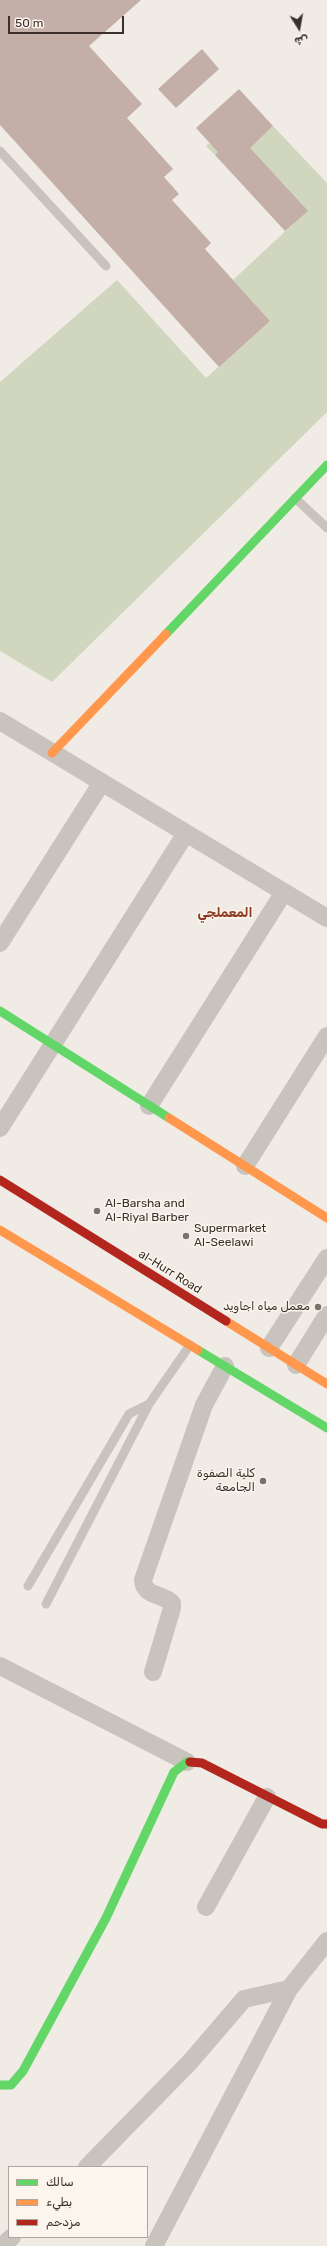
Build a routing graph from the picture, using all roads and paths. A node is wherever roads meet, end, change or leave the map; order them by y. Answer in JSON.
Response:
{"nodes":[{"id":1,"x":0,"y":151,"type":"edge"},
{"id":2,"x":106,"y":266,"type":"dead end"},
{"id":3,"x":327,"y":465,"type":"edge"},
{"id":4,"x":295,"y":498,"type":"junction"},
{"id":5,"x":327,"y":528,"type":"edge"},
{"id":6,"x":0,"y":722,"type":"edge"},
{"id":7,"x":52,"y":753,"type":"junction"},
{"id":8,"x":102,"y":782,"type":"junction"},
{"id":9,"x":186,"y":833,"type":"junction"},
{"id":10,"x":284,"y":892,"type":"junction"},
{"id":11,"x":327,"y":918,"type":"edge"},
{"id":12,"x":0,"y":943,"type":"edge"},
{"id":13,"x":0,"y":1011,"type":"edge"},
{"id":14,"x":327,"y":1036,"type":"edge"},
{"id":15,"x":54,"y":1045,"type":"junction"},
{"id":16,"x":149,"y":1106,"type":"junction"},
{"id":17,"x":0,"y":1128,"type":"edge"},
{"id":18,"x":245,"y":1166,"type":"junction"},
{"id":19,"x":0,"y":1180,"type":"edge"},
{"id":20,"x":327,"y":1218,"type":"edge"},
{"id":21,"x":0,"y":1230,"type":"edge"},
{"id":22,"x":327,"y":1258,"type":"edge"},
{"id":23,"x":327,"y":1315,"type":"edge"},
{"id":24,"x":190,"y":1345,"type":"junction"},
{"id":25,"x":269,"y":1348,"type":"junction"},
{"id":26,"x":296,"y":1365,"type":"junction"},
{"id":27,"x":224,"y":1366,"type":"junction"},
{"id":28,"x":327,"y":1384,"type":"edge"},
{"id":29,"x":149,"y":1404,"type":"junction"},
{"id":30,"x":327,"y":1428,"type":"edge"},
{"id":31,"x":28,"y":1586,"type":"dead end"},
{"id":32,"x":46,"y":1604,"type":"dead end"},
{"id":33,"x":0,"y":1666,"type":"edge"},
{"id":34,"x":153,"y":1672,"type":"dead end"},
{"id":35,"x":187,"y":1762,"type":"junction"},
{"id":36,"x":267,"y":1797,"type":"junction"},
{"id":37,"x":327,"y":1824,"type":"edge"},
{"id":38,"x":206,"y":1907,"type":"dead end"},
{"id":39,"x":327,"y":1941,"type":"edge"},
{"id":40,"x":288,"y":1989,"type":"junction"},
{"id":41,"x":0,"y":2085,"type":"edge"},
{"id":42,"x":88,"y":2166,"type":"edge"},
{"id":43,"x":11,"y":2238,"type":"edge"},
{"id":44,"x":2,"y":2246,"type":"edge"},
{"id":45,"x":154,"y":2246,"type":"edge"}],
"edges":[{"from":1,"to":2,"type":"lane"},
{"from":3,"to":4,"type":"street"},
{"from":4,"to":5,"type":"lane"},
{"from":4,"to":7,"type":"street"},
{"from":6,"to":7,"type":"street"},
{"from":7,"to":8,"type":"street"},
{"from":8,"to":9,"type":"street"},
{"from":8,"to":12,"type":"street"},
{"from":9,"to":10,"type":"street"},
{"from":9,"to":15,"type":"street"},
{"from":10,"to":11,"type":"street"},
{"from":10,"to":16,"type":"street"},
{"from":13,"to":15,"type":"street"},
{"from":14,"to":18,"type":"street"},
{"from":15,"to":16,"type":"street"},
{"from":15,"to":17,"type":"street"},
{"from":16,"to":18,"type":"street"},
{"from":18,"to":20,"type":"street"},
{"from":19,"to":25,"type":"street","name":"al-Hurr Road"},
{"from":21,"to":24,"type":"street"},
{"from":22,"to":25,"type":"street"},
{"from":23,"to":26,"type":"street"},
{"from":24,"to":27,"type":"street"},
{"from":24,"to":29,"type":"lane"},
{"from":25,"to":26,"type":"street","name":"al-Hurr Road"},
{"from":26,"to":28,"type":"street","name":"al-Hurr Road"},
{"from":27,"to":30,"type":"street"},
{"from":27,"to":34,"type":"street"},
{"from":29,"to":31,"type":"lane"},
{"from":29,"to":32,"type":"lane"},
{"from":33,"to":35,"type":"street"},
{"from":35,"to":36,"type":"street"},
{"from":35,"to":41,"type":"street"},
{"from":36,"to":37,"type":"street"},
{"from":36,"to":38,"type":"street"},
{"from":39,"to":40,"type":"street"},
{"from":40,"to":42,"type":"street"},
{"from":40,"to":45,"type":"street"},
{"from":43,"to":44,"type":"street"}]}
